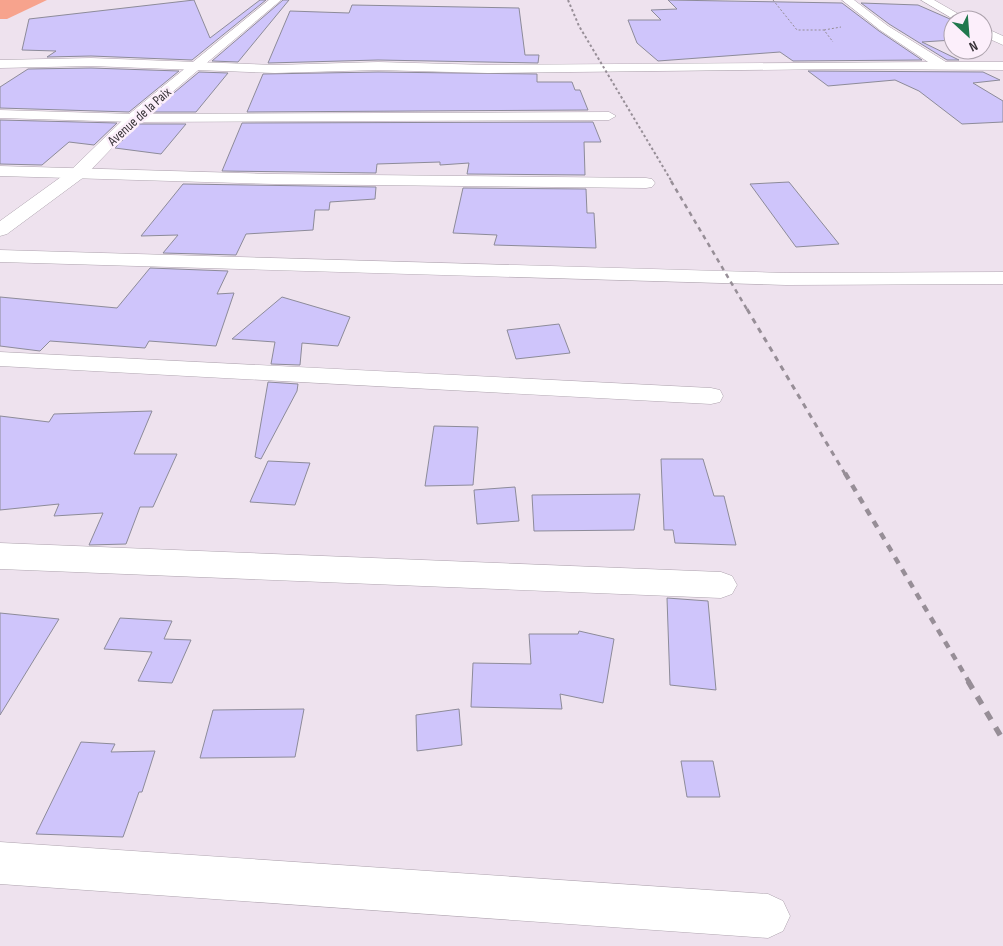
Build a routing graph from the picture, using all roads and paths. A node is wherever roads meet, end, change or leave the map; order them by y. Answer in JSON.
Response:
{"nodes":[{"id":1,"x":276,"y":0,"type":"edge"},
{"id":2,"x":773,"y":0,"type":"edge"},
{"id":3,"x":847,"y":0,"type":"edge"},
{"id":4,"x":926,"y":0,"type":"edge"},
{"id":5,"x":944,"y":10,"type":"edge"},
{"id":6,"x":0,"y":64,"type":"edge"},
{"id":7,"x":839,"y":65,"type":"junction"},
{"id":8,"x":944,"y":66,"type":"junction"},
{"id":9,"x":980,"y":66,"type":"junction"},
{"id":10,"x":1003,"y":66,"type":"edge"},
{"id":11,"x":197,"y":67,"type":"junction"},
{"id":12,"x":1003,"y":77,"type":"edge"},
{"id":13,"x":0,"y":114,"type":"edge"},
{"id":14,"x":609,"y":116,"type":"dead end"},
{"id":15,"x":133,"y":118,"type":"junction"},
{"id":16,"x":0,"y":171,"type":"edge"},
{"id":17,"x":78,"y":173,"type":"junction"},
{"id":18,"x":646,"y":183,"type":"dead end"},
{"id":19,"x":0,"y":230,"type":"edge"},
{"id":20,"x":0,"y":256,"type":"edge"},
{"id":21,"x":1003,"y":278,"type":"edge"},
{"id":22,"x":0,"y":359,"type":"edge"},
{"id":23,"x":710,"y":396,"type":"dead end"},
{"id":24,"x":0,"y":556,"type":"edge"},
{"id":25,"x":720,"y":585,"type":"dead end"},
{"id":26,"x":0,"y":863,"type":"edge"},
{"id":27,"x":768,"y":916,"type":"dead end"}],
"edges":[{"from":1,"to":11,"type":"street","name":"Avenue de la Paix"},
{"from":2,"to":7,"type":"path"},
{"from":3,"to":8,"type":"street"},
{"from":4,"to":5,"type":"street"},
{"from":6,"to":11,"type":"street"},
{"from":7,"to":8,"type":"street"},
{"from":7,"to":11,"type":"street"},
{"from":8,"to":9,"type":"street"},
{"from":9,"to":10,"type":"street"},
{"from":9,"to":12,"type":"street"},
{"from":11,"to":15,"type":"street","name":"Avenue de la Paix"},
{"from":13,"to":15,"type":"street"},
{"from":14,"to":15,"type":"street"},
{"from":15,"to":17,"type":"street","name":"Avenue de la Paix"},
{"from":16,"to":17,"type":"street"},
{"from":17,"to":18,"type":"street"},
{"from":17,"to":19,"type":"street","name":"Avenue de la Paix"},
{"from":20,"to":21,"type":"street"},
{"from":22,"to":23,"type":"street"},
{"from":24,"to":25,"type":"street"},
{"from":26,"to":27,"type":"street"}]}
